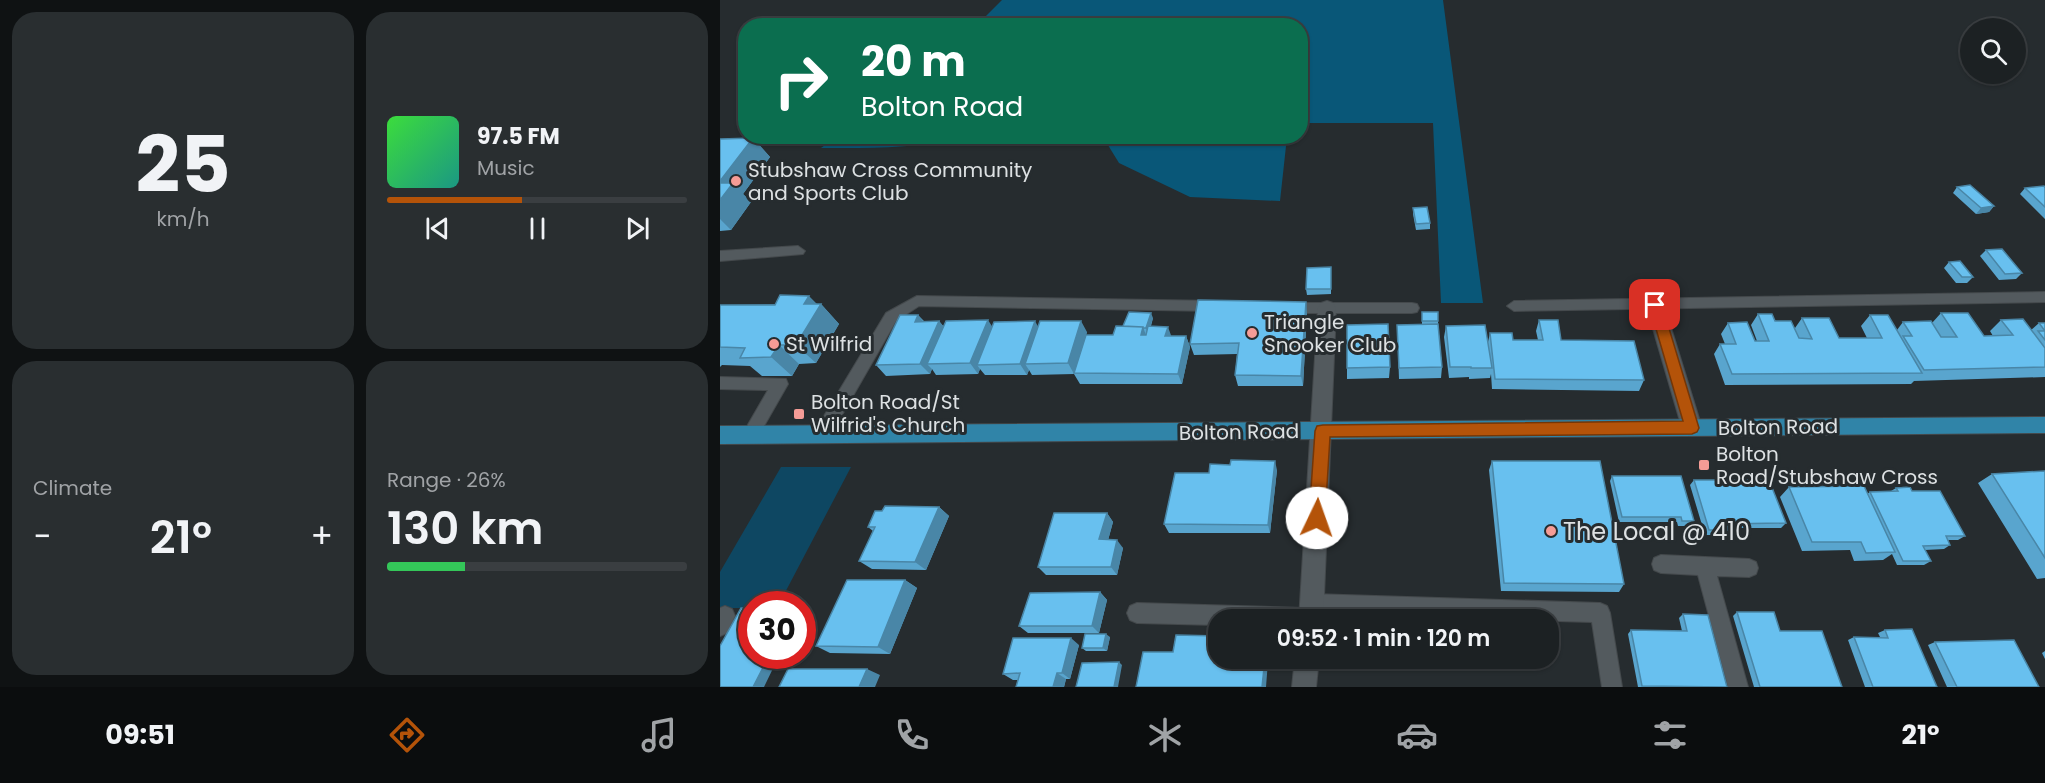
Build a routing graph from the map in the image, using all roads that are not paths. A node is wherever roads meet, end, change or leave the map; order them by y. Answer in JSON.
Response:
{"nodes":[{"id":1,"x":798,"y":250,"type":"dead end"},
{"id":2,"x":720,"y":256,"type":"edge"},
{"id":3,"x":2045,"y":297,"type":"edge"},
{"id":4,"x":1655,"y":305,"type":"junction"},
{"id":5,"x":1514,"y":306,"type":"dead end"},
{"id":6,"x":1234,"y":307,"type":"edge"},
{"id":7,"x":1269,"y":307,"type":"edge"},
{"id":8,"x":1328,"y":308,"type":"junction"},
{"id":9,"x":1412,"y":308,"type":"dead end"},
{"id":10,"x":720,"y":383,"type":"edge"},
{"id":11,"x":2045,"y":424,"type":"edge"},
{"id":12,"x":1692,"y":428,"type":"junction"},
{"id":13,"x":1323,"y":431,"type":"junction"},
{"id":14,"x":720,"y":435,"type":"edge"},
{"id":15,"x":750,"y":435,"type":"junction"},
{"id":16,"x":821,"y":436,"type":"junction"},
{"id":17,"x":1661,"y":564,"type":"dead end"},
{"id":18,"x":1705,"y":567,"type":"junction"},
{"id":19,"x":1749,"y":568,"type":"dead end"},
{"id":20,"x":1311,"y":609,"type":"edge"},
{"id":21,"x":1137,"y":614,"type":"dead end"},
{"id":22,"x":1208,"y":614,"type":"edge"},
{"id":23,"x":1559,"y":614,"type":"edge"},
{"id":24,"x":1306,"y":669,"type":"edge"},
{"id":25,"x":1304,"y":687,"type":"edge"},
{"id":26,"x":1612,"y":687,"type":"edge"},
{"id":27,"x":1738,"y":687,"type":"edge"}],
"edges":[{"from":1,"to":2,"type":"lane"},
{"from":3,"to":4,"type":"lane"},
{"from":4,"to":5,"type":"lane"},
{"from":4,"to":12,"type":"street"},
{"from":6,"to":16,"type":"lane"},
{"from":7,"to":8,"type":"lane"},
{"from":8,"to":9,"type":"lane"},
{"from":8,"to":13,"type":"street"},
{"from":10,"to":15,"type":"lane"},
{"from":11,"to":12,"type":"main road","name":"Bolton Road"},
{"from":12,"to":13,"type":"main road","name":"Bolton Road"},
{"from":13,"to":16,"type":"main road","name":"Bolton Road"},
{"from":13,"to":20,"type":"street"},
{"from":14,"to":15,"type":"main road","name":"Bolton Road"},
{"from":15,"to":16,"type":"main road","name":"Bolton Road"},
{"from":17,"to":18,"type":"lane"},
{"from":18,"to":19,"type":"lane"},
{"from":18,"to":27,"type":"lane"},
{"from":21,"to":22,"type":"lane"},
{"from":23,"to":26,"type":"lane"},
{"from":24,"to":25,"type":"street"}]}
